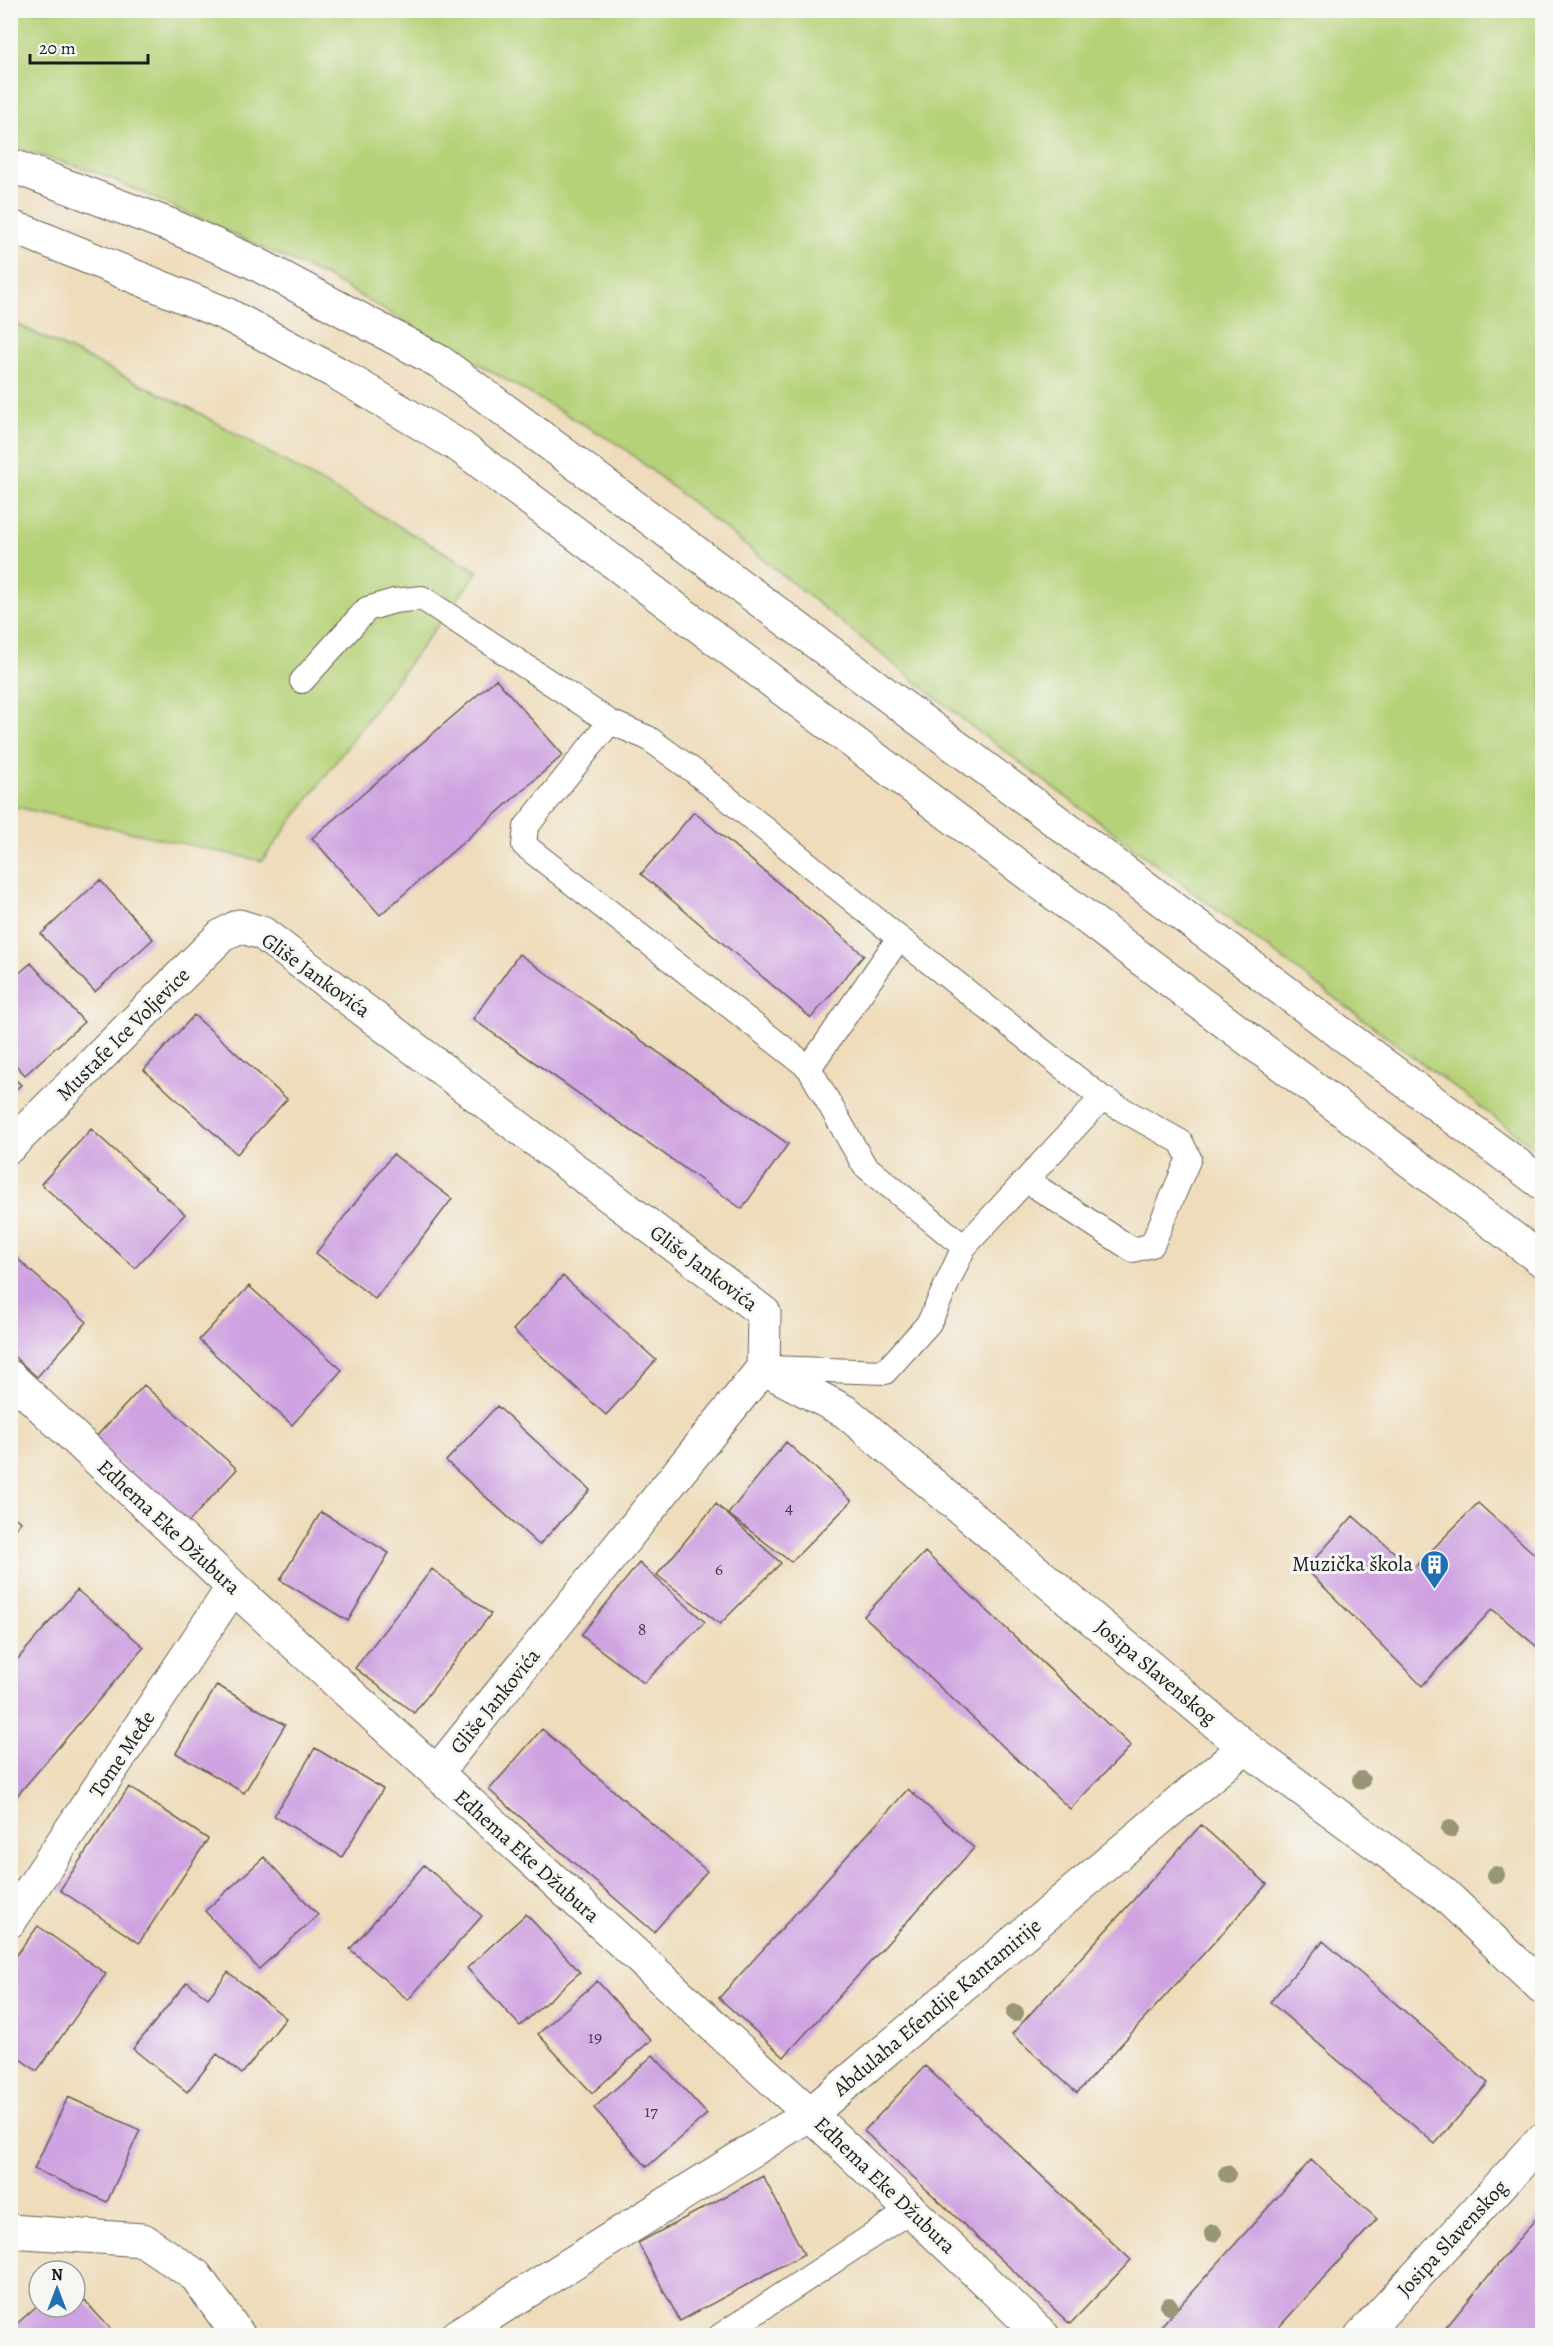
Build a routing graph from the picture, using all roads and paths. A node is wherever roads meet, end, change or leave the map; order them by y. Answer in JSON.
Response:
{"nodes":[{"id":1,"x":10,"y":165,"type":"edge"},
{"id":2,"x":10,"y":227,"type":"edge"},
{"id":3,"x":302,"y":681,"type":"dead end"},
{"id":4,"x":610,"y":722,"type":"junction"},
{"id":5,"x":239,"y":926,"type":"joint"},
{"id":6,"x":899,"y":938,"type":"junction"},
{"id":7,"x":809,"y":1068,"type":"junction"},
{"id":8,"x":1102,"y":1098,"type":"junction"},
{"id":9,"x":10,"y":1146,"type":"edge"},
{"id":10,"x":1026,"y":1180,"type":"junction"},
{"id":11,"x":1542,"y":1183,"type":"edge"},
{"id":12,"x":964,"y":1247,"type":"junction"},
{"id":13,"x":1542,"y":1260,"type":"edge"},
{"id":14,"x":763,"y":1368,"type":"junction"},
{"id":15,"x":10,"y":1377,"type":"edge"},
{"id":16,"x":233,"y":1587,"type":"junction"},
{"id":17,"x":1245,"y":1747,"type":"junction"},
{"id":18,"x":436,"y":1773,"type":"junction"},
{"id":19,"x":10,"y":1921,"type":"edge"},
{"id":20,"x":1542,"y":1987,"type":"edge"},
{"id":21,"x":810,"y":2114,"type":"junction"},
{"id":22,"x":1542,"y":2140,"type":"edge"},
{"id":23,"x":911,"y":2210,"type":"junction"},
{"id":24,"x":10,"y":2230,"type":"edge"},
{"id":25,"x":239,"y":2336,"type":"edge"},
{"id":26,"x":456,"y":2336,"type":"edge"},
{"id":27,"x":720,"y":2336,"type":"edge"},
{"id":28,"x":1043,"y":2336,"type":"edge"},
{"id":29,"x":1361,"y":2336,"type":"edge"}],
"edges":[{"from":1,"to":11,"type":"main road"},
{"from":2,"to":13,"type":"main road"},
{"from":3,"to":4,"type":"lane"},
{"from":4,"to":6,"type":"lane"},
{"from":4,"to":7,"type":"lane"},
{"from":5,"to":9,"type":"main road","name":"Mustafe Ice Voljevice"},
{"from":5,"to":14,"type":"main road","name":"Gliše Jankovića"},
{"from":6,"to":7,"type":"lane"},
{"from":6,"to":8,"type":"lane"},
{"from":7,"to":12,"type":"lane"},
{"from":8,"to":10,"type":"lane"},
{"from":8,"to":10,"type":"lane"},
{"from":10,"to":12,"type":"lane"},
{"from":12,"to":14,"type":"lane"},
{"from":14,"to":17,"type":"main road","name":"Josipa Slavenskog"},
{"from":14,"to":18,"type":"main road","name":"Gliše Jankovića"},
{"from":15,"to":16,"type":"main road","name":"Edhema Eke Džubura"},
{"from":16,"to":18,"type":"main road","name":"Edhema Eke Džubura"},
{"from":16,"to":19,"type":"main road","name":"Tome Međe"},
{"from":17,"to":20,"type":"main road","name":"Josipa Slavenskog"},
{"from":17,"to":21,"type":"main road","name":"Abdulaha Efendije Kantamirije"},
{"from":18,"to":21,"type":"main road","name":"Edhema Eke Džubura"},
{"from":21,"to":23,"type":"main road","name":"Edhema Eke Džubura"},
{"from":21,"to":26,"type":"main road","name":"Abdulaha Efendije Kantamirije"},
{"from":22,"to":29,"type":"main road","name":"Josipa Slavenskog"},
{"from":23,"to":27,"type":"lane"},
{"from":23,"to":28,"type":"main road","name":"Edhema Eke Džubura"},
{"from":24,"to":25,"type":"main road"}]}
